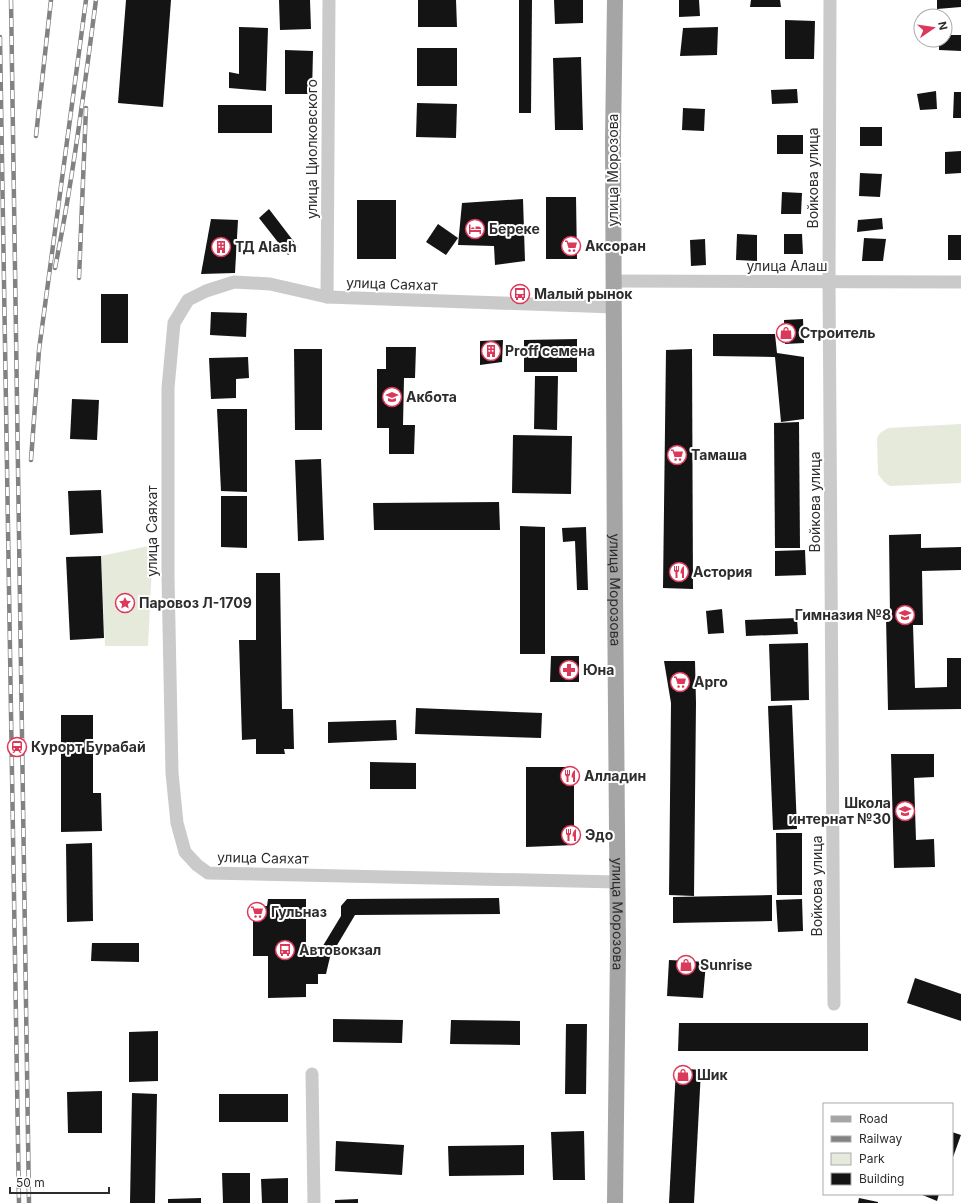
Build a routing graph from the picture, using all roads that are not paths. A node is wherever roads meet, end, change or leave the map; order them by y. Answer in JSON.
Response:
{"nodes":[{"id":1,"x":329,"y":0,"type":"edge"},
{"id":2,"x":615,"y":0,"type":"edge"},
{"id":3,"x":830,"y":0,"type":"edge"},
{"id":4,"x":614,"y":281,"type":"junction"},
{"id":5,"x":829,"y":282,"type":"junction"},
{"id":6,"x":961,"y":282,"type":"edge"},
{"id":7,"x":327,"y":297,"type":"junction"},
{"id":8,"x":614,"y":307,"type":"junction"},
{"id":9,"x":617,"y":882,"type":"junction"},
{"id":10,"x":834,"y":1004,"type":"dead end"},
{"id":11,"x":312,"y":1074,"type":"dead end"},
{"id":12,"x":314,"y":1203,"type":"edge"},
{"id":13,"x":615,"y":1203,"type":"edge"}],
"edges":[{"from":1,"to":7,"type":"street","name":"улица Циолковского"},
{"from":2,"to":4,"type":"main road","name":"улица Морозова"},
{"from":3,"to":5,"type":"street","name":"Войкова улица"},
{"from":4,"to":5,"type":"street","name":"улица Алаш"},
{"from":4,"to":8,"type":"main road","name":"улица Морозова"},
{"from":5,"to":6,"type":"street","name":"улица Алаш"},
{"from":5,"to":10,"type":"street","name":"Войкова улица"},
{"from":7,"to":8,"type":"street","name":"улица Саяхат"},
{"from":7,"to":9,"type":"street","name":"улица Саяхат"},
{"from":8,"to":9,"type":"main road","name":"улица Морозова"},
{"from":9,"to":13,"type":"main road","name":"улица Морозова"},
{"from":11,"to":12,"type":"street"}]}
